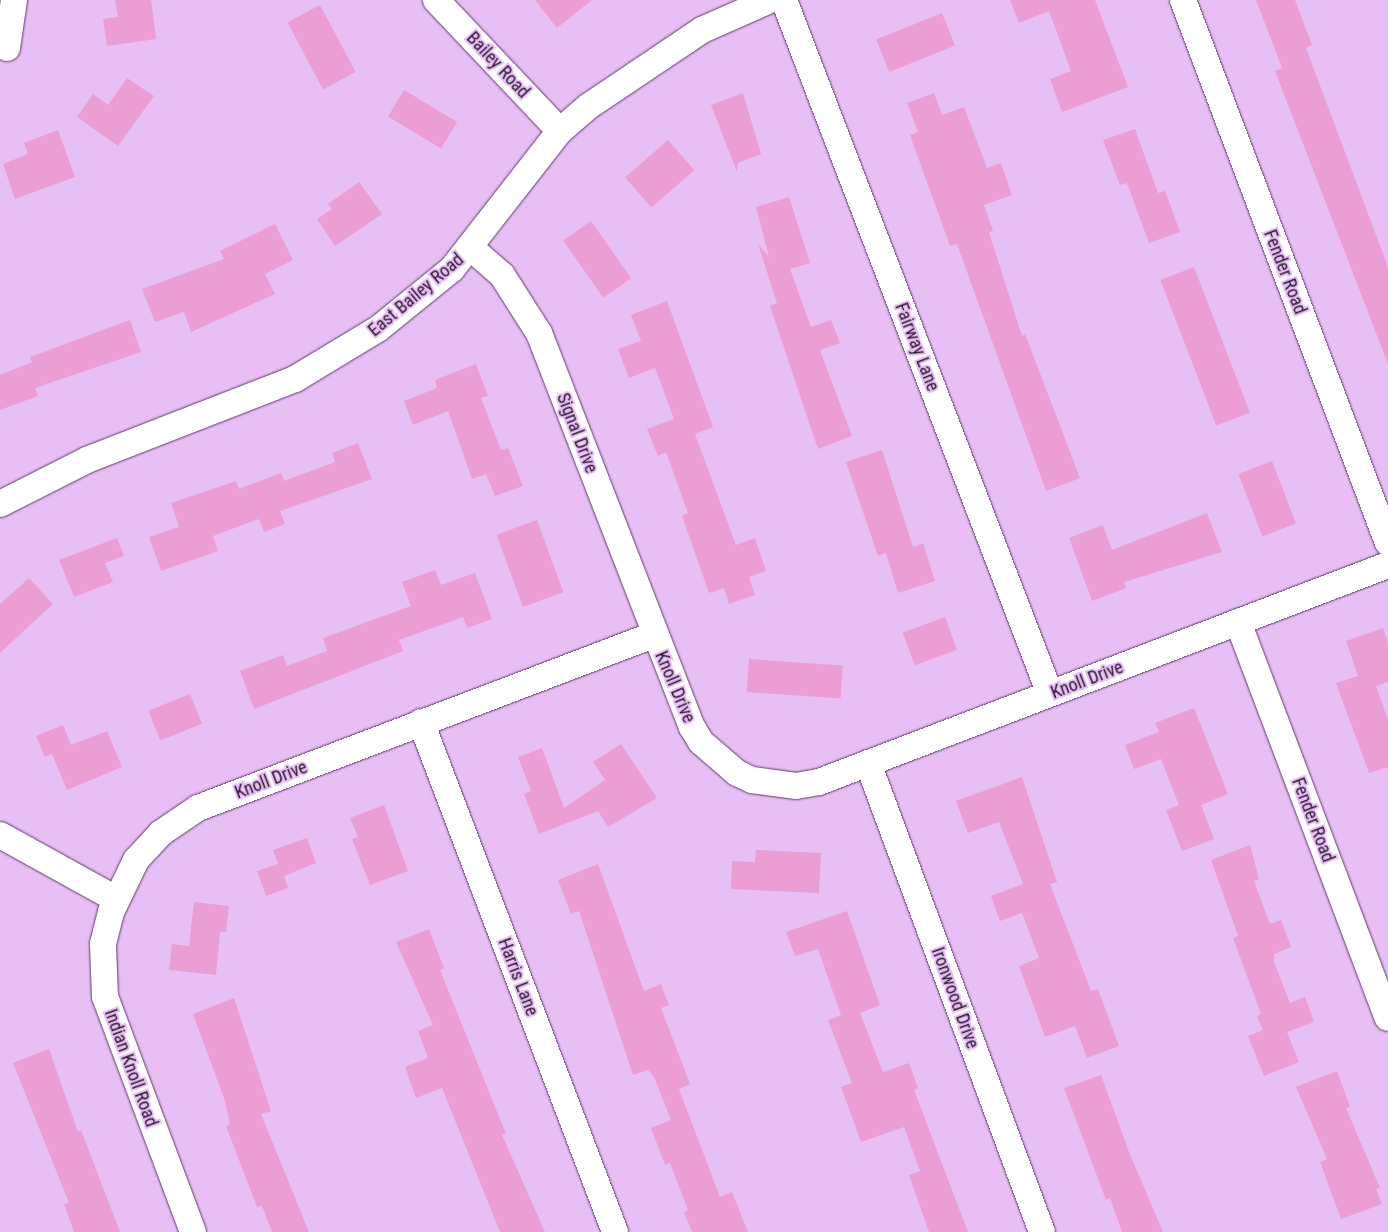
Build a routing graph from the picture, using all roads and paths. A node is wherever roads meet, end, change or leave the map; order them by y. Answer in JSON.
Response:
{"nodes":[{"id":1,"x":14,"y":0,"type":"edge"},
{"id":2,"x":436,"y":0,"type":"edge"},
{"id":3,"x":770,"y":0,"type":"edge"},
{"id":4,"x":784,"y":0,"type":"edge"},
{"id":5,"x":1182,"y":0,"type":"edge"},
{"id":6,"x":7,"y":48,"type":"dead end"},
{"id":7,"x":560,"y":131,"type":"junction"},
{"id":8,"x":471,"y":248,"type":"junction"},
{"id":9,"x":0,"y":504,"type":"edge"},
{"id":10,"x":1388,"y":544,"type":"edge"},
{"id":11,"x":1388,"y":565,"type":"edge"},
{"id":12,"x":1238,"y":622,"type":"junction"},
{"id":13,"x":654,"y":635,"type":"junction"},
{"id":14,"x":1050,"y":694,"type":"junction"},
{"id":15,"x":421,"y":722,"type":"junction"},
{"id":16,"x":868,"y":763,"type":"junction"},
{"id":17,"x":0,"y":835,"type":"edge"},
{"id":18,"x":116,"y":899,"type":"junction"},
{"id":19,"x":1388,"y":1018,"type":"edge"},
{"id":20,"x":193,"y":1232,"type":"edge"},
{"id":21,"x":615,"y":1232,"type":"edge"},
{"id":22,"x":1042,"y":1232,"type":"edge"}],
"edges":[{"from":1,"to":6,"type":"street"},
{"from":2,"to":7,"type":"street","name":"Bailey Road"},
{"from":3,"to":7,"type":"street","name":"East Bailey Road"},
{"from":4,"to":14,"type":"street","name":"Fairway Lane"},
{"from":5,"to":10,"type":"street","name":"Fender Road"},
{"from":7,"to":8,"type":"street","name":"East Bailey Road"},
{"from":8,"to":9,"type":"street","name":"East Bailey Road"},
{"from":8,"to":13,"type":"street","name":"Signal Drive"},
{"from":11,"to":12,"type":"street","name":"Knoll Drive"},
{"from":12,"to":14,"type":"street","name":"Knoll Drive"},
{"from":12,"to":19,"type":"street","name":"Fender Road"},
{"from":13,"to":15,"type":"street","name":"Knoll Drive"},
{"from":13,"to":16,"type":"street","name":"Knoll Drive"},
{"from":14,"to":16,"type":"street","name":"Knoll Drive"},
{"from":15,"to":18,"type":"street","name":"Knoll Drive"},
{"from":15,"to":21,"type":"street","name":"Harris Lane"},
{"from":16,"to":22,"type":"street","name":"Ironwood Drive"},
{"from":17,"to":18,"type":"street"},
{"from":18,"to":20,"type":"street","name":"Indian Knoll Road"}]}
